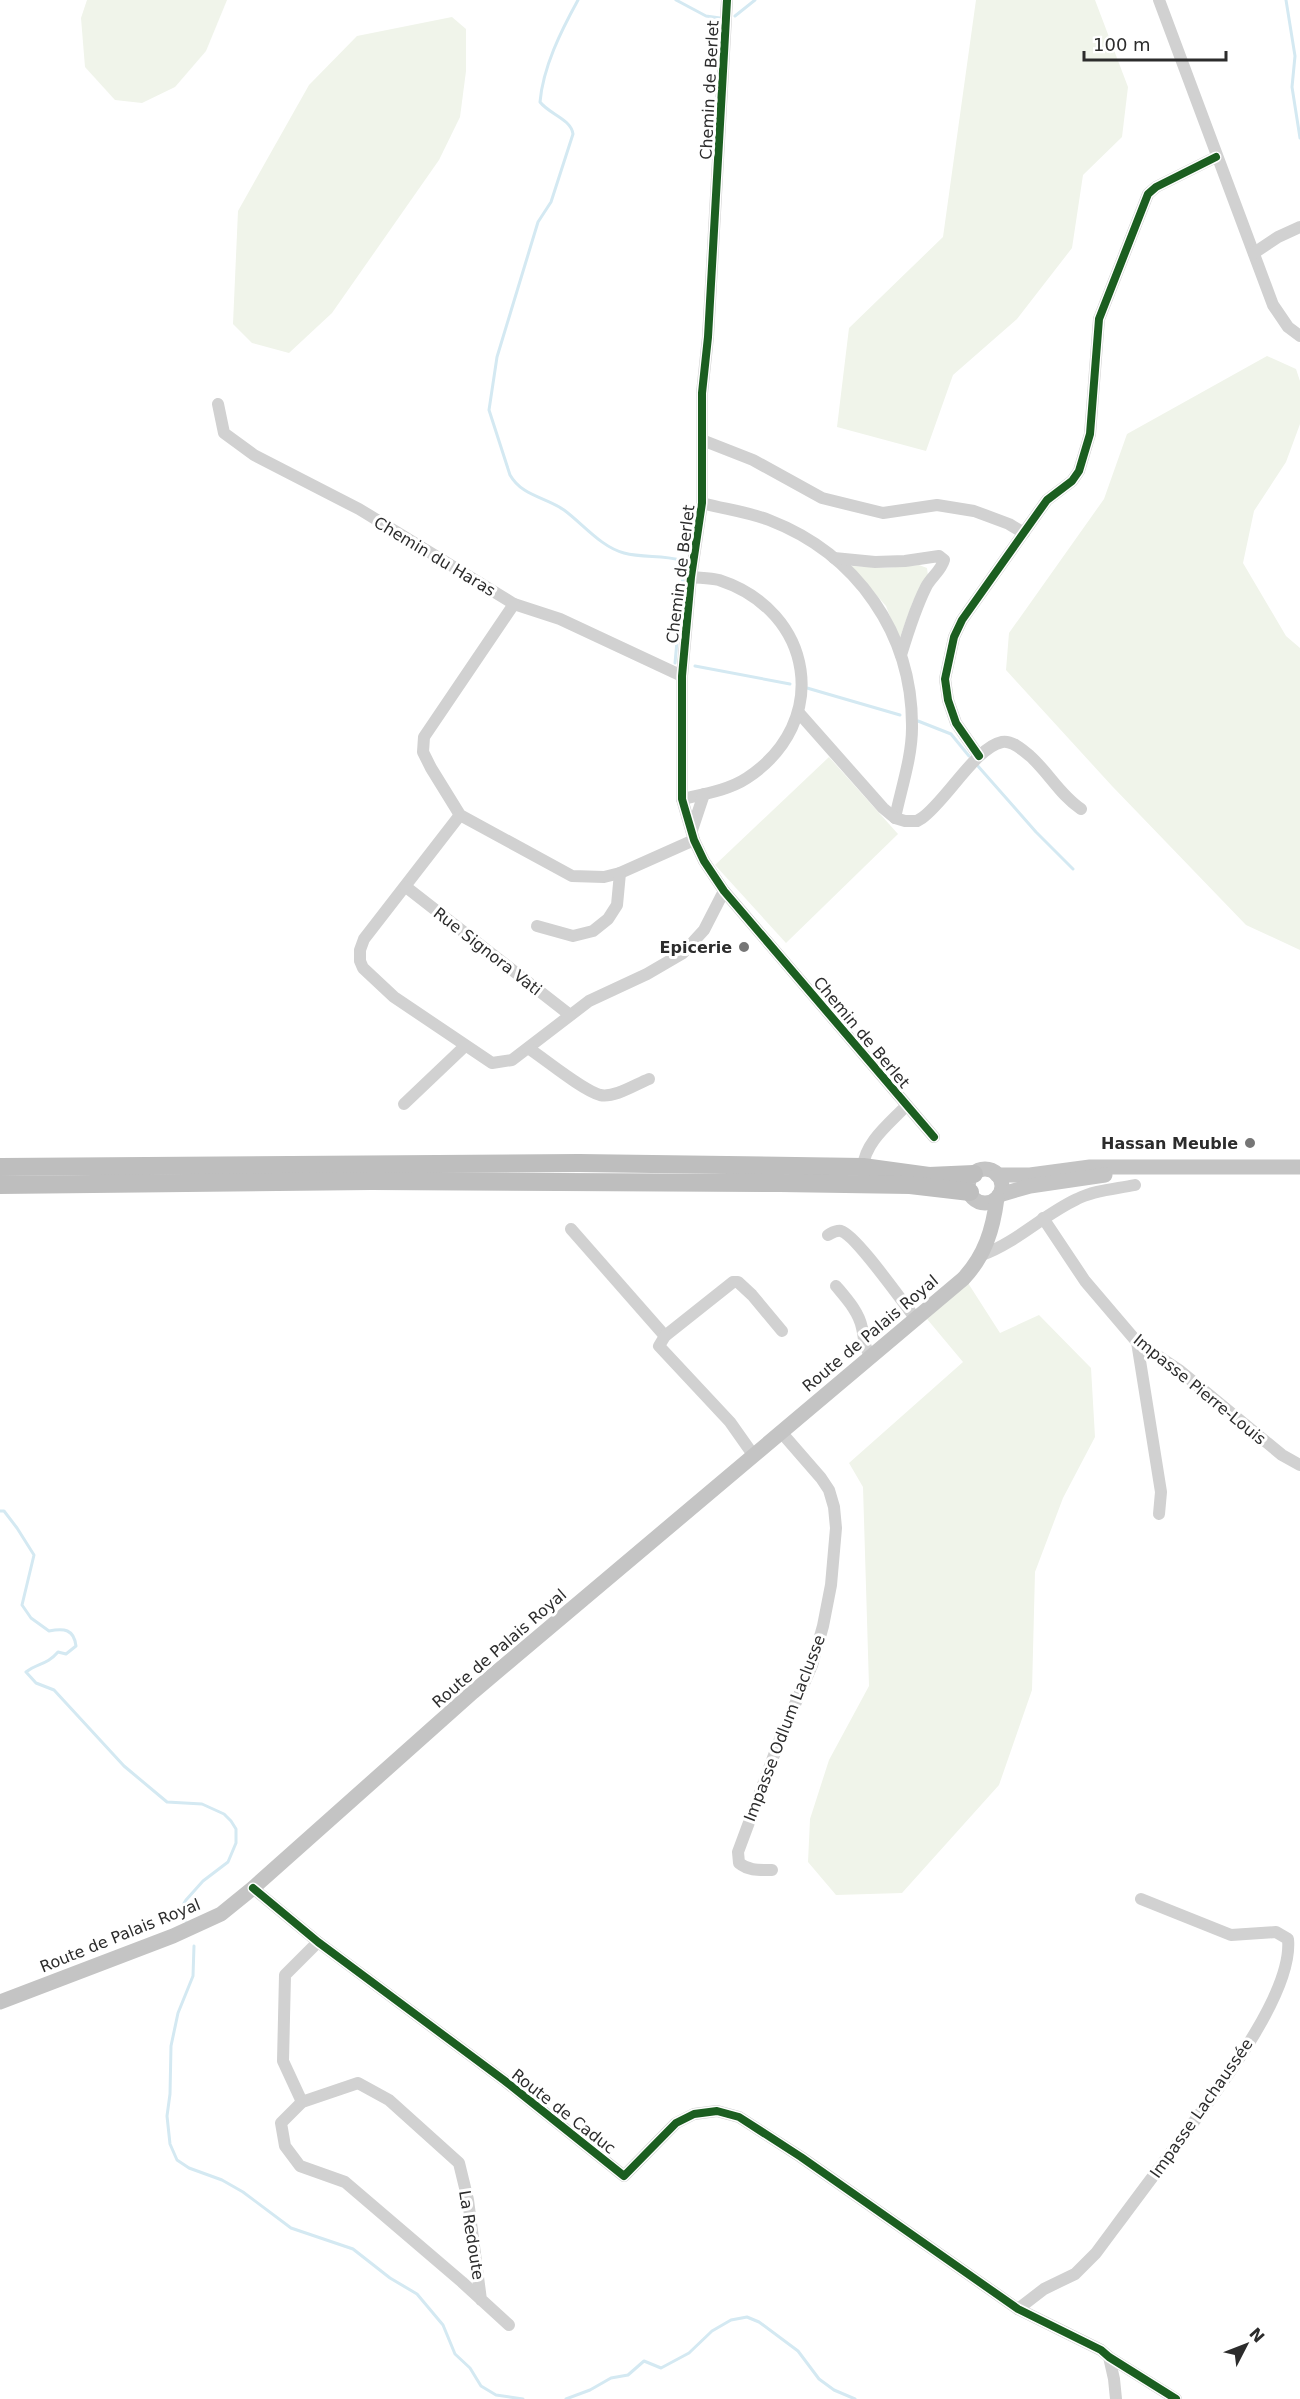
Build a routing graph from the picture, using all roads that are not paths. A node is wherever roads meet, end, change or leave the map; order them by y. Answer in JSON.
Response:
{"nodes":[{"id":1,"x":727,"y":0,"type":"edge"},
{"id":2,"x":1159,"y":0,"type":"edge"},
{"id":3,"x":1216,"y":157,"type":"junction"},
{"id":4,"x":1300,"y":227,"type":"edge"},
{"id":5,"x":1254,"y":253,"type":"junction"},
{"id":6,"x":1300,"y":336,"type":"edge"},
{"id":7,"x":218,"y":404,"type":"dead end"},
{"id":8,"x":702,"y":440,"type":"junction"},
{"id":9,"x":702,"y":503,"type":"junction"},
{"id":10,"x":1024,"y":532,"type":"junction"},
{"id":11,"x":832,"y":558,"type":"junction"},
{"id":12,"x":692,"y":577,"type":"junction"},
{"id":13,"x":514,"y":604,"type":"junction"},
{"id":14,"x":901,"y":655,"type":"junction"},
{"id":15,"x":682,"y":676,"type":"junction"},
{"id":16,"x":800,"y":713,"type":"junction"},
{"id":17,"x":980,"y":756,"type":"junction"},
{"id":18,"x":704,"y":794,"type":"junction"},
{"id":19,"x":682,"y":800,"type":"junction"},
{"id":20,"x":1081,"y":809,"type":"dead end"},
{"id":21,"x":460,"y":815,"type":"junction"},
{"id":22,"x":895,"y":818,"type":"junction"},
{"id":23,"x":693,"y":835,"type":"junction"},
{"id":24,"x":620,"y":873,"type":"junction"},
{"id":25,"x":406,"y":886,"type":"junction"},
{"id":26,"x":723,"y":891,"type":"junction"},
{"id":27,"x":537,"y":926,"type":"dead end"},
{"id":28,"x":570,"y":1015,"type":"junction"},
{"id":29,"x":465,"y":1046,"type":"junction"},
{"id":30,"x":528,"y":1048,"type":"junction"},
{"id":31,"x":649,"y":1079,"type":"dead end"},
{"id":32,"x":404,"y":1104,"type":"dead end"},
{"id":33,"x":906,"y":1106,"type":"junction"},
{"id":34,"x":934,"y":1137,"type":"dead end"},
{"id":35,"x":0,"y":1167,"type":"edge"},
{"id":36,"x":863,"y":1167,"type":"junction"},
{"id":37,"x":1300,"y":1167,"type":"edge"},
{"id":38,"x":1137,"y":1168,"type":"junction"},
{"id":39,"x":974,"y":1174,"type":"junction"},
{"id":40,"x":997,"y":1175,"type":"junction"},
{"id":41,"x":0,"y":1185,"type":"edge"},
{"id":42,"x":905,"y":1185,"type":"junction"},
{"id":43,"x":1136,"y":1185,"type":"dead end"},
{"id":44,"x":998,"y":1196,"type":"junction"},
{"id":45,"x":974,"y":1197,"type":"junction"},
{"id":46,"x":1043,"y":1218,"type":"junction"},
{"id":47,"x":571,"y":1229,"type":"dead end"},
{"id":48,"x":828,"y":1235,"type":"dead end"},
{"id":49,"x":982,"y":1256,"type":"junction"},
{"id":50,"x":836,"y":1286,"type":"dead end"},
{"id":51,"x":916,"y":1319,"type":"junction"},
{"id":52,"x":782,"y":1331,"type":"dead end"},
{"id":53,"x":662,"y":1341,"type":"junction"},
{"id":54,"x":1137,"y":1342,"type":"junction"},
{"id":55,"x":871,"y":1356,"type":"junction"},
{"id":56,"x":781,"y":1432,"type":"junction"},
{"id":57,"x":754,"y":1456,"type":"junction"},
{"id":58,"x":1300,"y":1465,"type":"edge"},
{"id":59,"x":1159,"y":1514,"type":"dead end"},
{"id":60,"x":772,"y":1870,"type":"dead end"},
{"id":61,"x":253,"y":1888,"type":"junction"},
{"id":62,"x":1141,"y":1899,"type":"dead end"},
{"id":63,"x":318,"y":1942,"type":"junction"},
{"id":64,"x":0,"y":2002,"type":"edge"},
{"id":65,"x":302,"y":2102,"type":"junction"},
{"id":66,"x":482,"y":2300,"type":"junction"},
{"id":67,"x":1018,"y":2309,"type":"junction"},
{"id":68,"x":509,"y":2325,"type":"dead end"},
{"id":69,"x":1108,"y":2357,"type":"junction"},
{"id":70,"x":1116,"y":2399,"type":"edge"},
{"id":71,"x":1176,"y":2399,"type":"edge"}],
"edges":[{"from":1,"to":8,"type":"street","name":"Chemin de Berlet"},
{"from":2,"to":3,"type":"street"},
{"from":3,"to":5,"type":"street"},
{"from":3,"to":10,"type":"street"},
{"from":4,"to":5,"type":"street"},
{"from":5,"to":6,"type":"street"},
{"from":7,"to":13,"type":"street","name":"Chemin du Haras"},
{"from":8,"to":9,"type":"street","name":"Chemin de Berlet"},
{"from":8,"to":10,"type":"street"},
{"from":9,"to":11,"type":"street"},
{"from":9,"to":12,"type":"street","name":"Chemin de Berlet"},
{"from":10,"to":17,"type":"street"},
{"from":11,"to":14,"type":"street"},
{"from":11,"to":14,"type":"street"},
{"from":12,"to":15,"type":"street","name":"Chemin de Berlet"},
{"from":12,"to":16,"type":"street"},
{"from":13,"to":15,"type":"street","name":"Chemin du Haras"},
{"from":13,"to":21,"type":"street"},
{"from":14,"to":22,"type":"street"},
{"from":15,"to":19,"type":"street","name":"Chemin de Berlet"},
{"from":16,"to":18,"type":"street"},
{"from":16,"to":22,"type":"street"},
{"from":17,"to":20,"type":"street"},
{"from":17,"to":22,"type":"street"},
{"from":18,"to":19,"type":"street"},
{"from":18,"to":23,"type":"street"},
{"from":19,"to":23,"type":"street","name":"Chemin de Berlet"},
{"from":21,"to":24,"type":"street"},
{"from":21,"to":25,"type":"street"},
{"from":23,"to":24,"type":"street"},
{"from":23,"to":26,"type":"street","name":"Chemin de Berlet"},
{"from":24,"to":27,"type":"street"},
{"from":25,"to":28,"type":"street","name":"Rue Signora Vati"},
{"from":25,"to":29,"type":"street"},
{"from":26,"to":28,"type":"street"},
{"from":26,"to":33,"type":"street","name":"Chemin de Berlet"},
{"from":28,"to":30,"type":"street"},
{"from":29,"to":30,"type":"street"},
{"from":29,"to":32,"type":"street"},
{"from":30,"to":31,"type":"street"},
{"from":33,"to":34,"type":"street","name":"Chemin de Berlet"},
{"from":33,"to":36,"type":"street"},
{"from":35,"to":36,"type":"highway"},
{"from":36,"to":39,"type":"highway"},
{"from":36,"to":42,"type":"highway"},
{"from":37,"to":38,"type":"main road"},
{"from":38,"to":40,"type":"main road"},
{"from":38,"to":44,"type":"main road"},
{"from":39,"to":40,"type":"main road"},
{"from":39,"to":45,"type":"main road"},
{"from":40,"to":44,"type":"main road"},
{"from":41,"to":42,"type":"highway"},
{"from":42,"to":45,"type":"highway"},
{"from":43,"to":46,"type":"street"},
{"from":44,"to":45,"type":"main road"},
{"from":44,"to":49,"type":"main road","name":"Route de Palais Royal"},
{"from":45,"to":49,"type":"main road"},
{"from":46,"to":49,"type":"street"},
{"from":46,"to":54,"type":"street","name":"Impasse Pierre-Louis"},
{"from":47,"to":53,"type":"street"},
{"from":48,"to":51,"type":"street"},
{"from":49,"to":51,"type":"main road","name":"Route de Palais Royal"},
{"from":50,"to":55,"type":"street"},
{"from":51,"to":55,"type":"main road","name":"Route de Palais Royal"},
{"from":52,"to":53,"type":"street"},
{"from":53,"to":57,"type":"street"},
{"from":54,"to":58,"type":"street","name":"Impasse Pierre-Louis"},
{"from":54,"to":59,"type":"street"},
{"from":55,"to":56,"type":"main road","name":"Route de Palais Royal"},
{"from":56,"to":57,"type":"main road","name":"Route de Palais Royal"},
{"from":56,"to":60,"type":"street","name":"Impasse Odlum Laclusse"},
{"from":57,"to":61,"type":"main road","name":"Route de Palais Royal"},
{"from":61,"to":63,"type":"street","name":"Route de Caduc"},
{"from":61,"to":64,"type":"main road","name":"Route de Palais Royal"},
{"from":62,"to":67,"type":"street","name":"Impasse Lachaussée"},
{"from":63,"to":65,"type":"street"},
{"from":63,"to":67,"type":"street","name":"Route de Caduc"},
{"from":65,"to":66,"type":"street","name":"La Redoute"},
{"from":65,"to":66,"type":"street","name":"La Redoute"},
{"from":66,"to":68,"type":"street"},
{"from":67,"to":69,"type":"street","name":"Route de Caduc"},
{"from":69,"to":70,"type":"street"},
{"from":69,"to":71,"type":"street","name":"Route de Caduc"}]}
